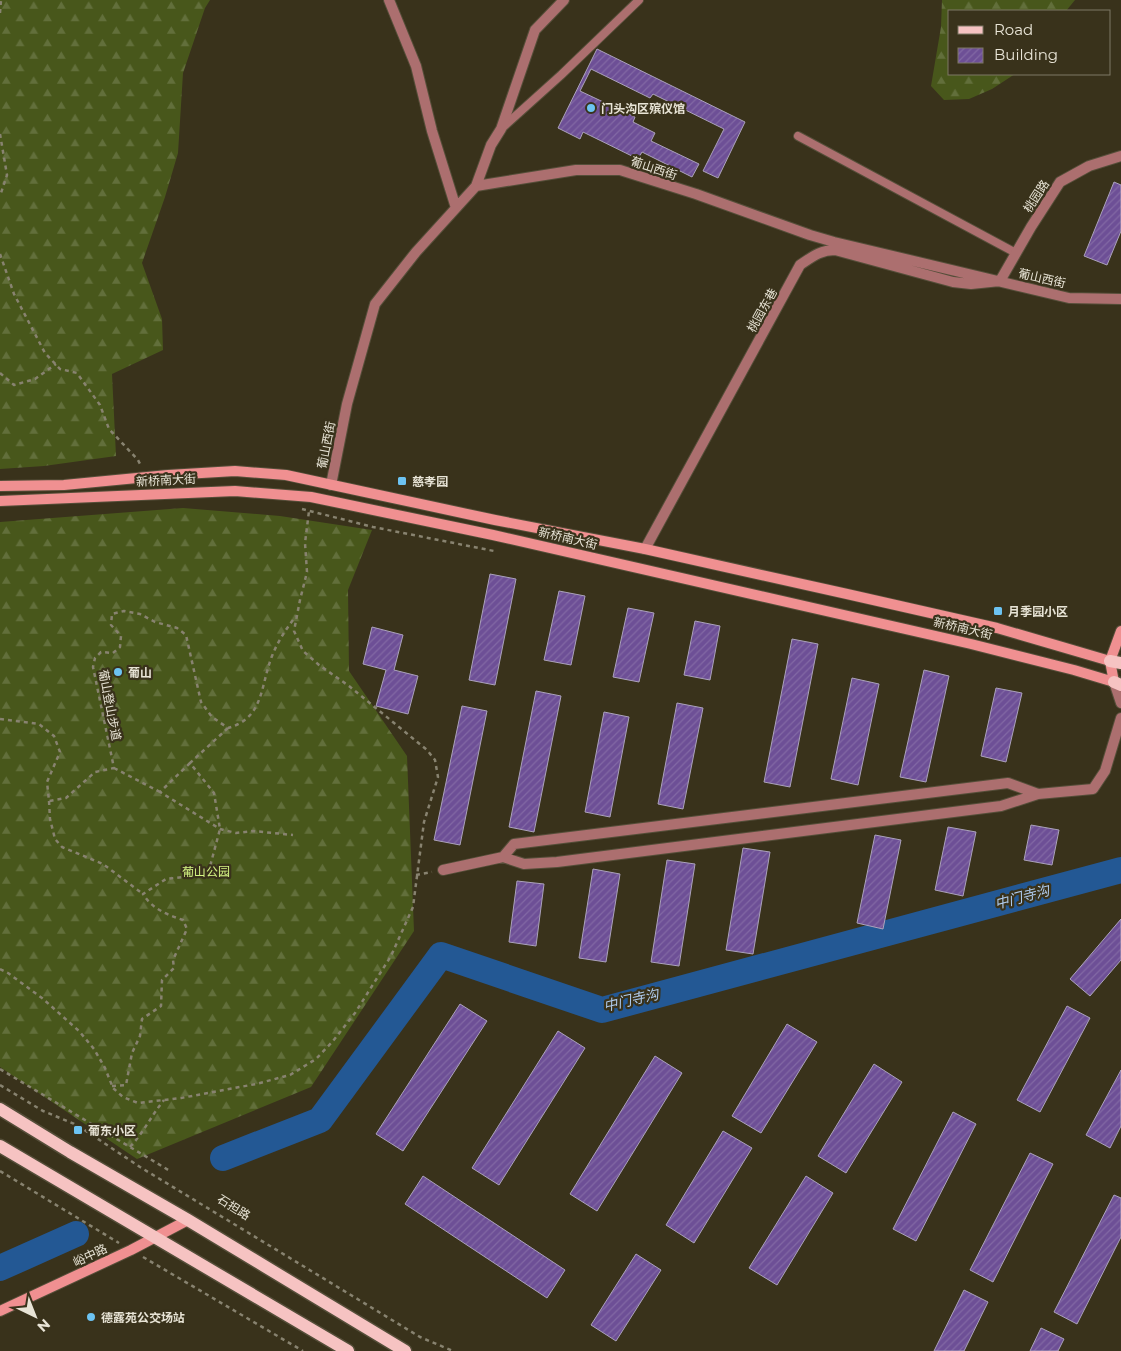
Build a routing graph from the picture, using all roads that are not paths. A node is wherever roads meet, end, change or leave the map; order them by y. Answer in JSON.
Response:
{"nodes":[{"id":1,"x":389,"y":0,"type":"edge"},
{"id":2,"x":564,"y":0,"type":"edge"},
{"id":3,"x":640,"y":0,"type":"edge"},
{"id":4,"x":502,"y":129,"type":"junction"},
{"id":5,"x":798,"y":136,"type":"dead end"},
{"id":6,"x":1121,"y":156,"type":"edge"},
{"id":7,"x":476,"y":186,"type":"junction"},
{"id":8,"x":456,"y":208,"type":"junction"},
{"id":9,"x":1016,"y":253,"type":"junction"},
{"id":10,"x":1000,"y":281,"type":"junction"},
{"id":11,"x":1121,"y":299,"type":"edge"},
{"id":12,"x":331,"y":485,"type":"junction"},
{"id":13,"x":0,"y":486,"type":"edge"},
{"id":14,"x":0,"y":501,"type":"edge"},
{"id":15,"x":645,"y":549,"type":"junction"},
{"id":16,"x":1121,"y":631,"type":"edge"},
{"id":17,"x":1116,"y":662,"type":"edge"},
{"id":18,"x":1119,"y":680,"type":"edge"},
{"id":19,"x":1121,"y":703,"type":"edge"},
{"id":20,"x":1121,"y":718,"type":"edge"},
{"id":21,"x":1038,"y":794,"type":"junction"},
{"id":22,"x":503,"y":856,"type":"junction"},
{"id":23,"x":443,"y":870,"type":"road end"},
{"id":24,"x":0,"y":1109,"type":"edge"},
{"id":25,"x":0,"y":1146,"type":"edge"},
{"id":26,"x":188,"y":1220,"type":"junction"},
{"id":27,"x":155,"y":1238,"type":"junction"},
{"id":28,"x":0,"y":1311,"type":"edge"},
{"id":29,"x":348,"y":1351,"type":"edge"},
{"id":30,"x":405,"y":1351,"type":"edge"}],
"edges":[{"from":1,"to":8,"type":"street"},
{"from":2,"to":4,"type":"street"},
{"from":3,"to":4,"type":"lane"},
{"from":4,"to":7,"type":"street"},
{"from":5,"to":9,"type":"lane"},
{"from":6,"to":9,"type":"street","name":"桃园路"},
{"from":7,"to":8,"type":"street","name":"葡山西街"},
{"from":7,"to":10,"type":"street","name":"葡山西街"},
{"from":8,"to":12,"type":"street","name":"葡山西街"},
{"from":9,"to":10,"type":"street","name":"桃园路"},
{"from":10,"to":11,"type":"street","name":"葡山西街"},
{"from":10,"to":15,"type":"street","name":"桃园东巷"},
{"from":12,"to":13,"type":"main road","name":"新桥南大街"},
{"from":12,"to":15,"type":"main road","name":"新桥南大街"},
{"from":14,"to":18,"type":"main road","name":"新桥南大街"},
{"from":15,"to":17,"type":"main road","name":"新桥南大街"},
{"from":16,"to":17,"type":"main road"},
{"from":17,"to":18,"type":"main road"},
{"from":18,"to":19,"type":"street"},
{"from":20,"to":21,"type":"street"},
{"from":21,"to":22,"type":"street"},
{"from":21,"to":22,"type":"street"},
{"from":22,"to":23,"type":"street"},
{"from":24,"to":26,"type":"main road"},
{"from":25,"to":27,"type":"main road"},
{"from":26,"to":27,"type":"main road","name":"峪中路"},
{"from":26,"to":30,"type":"main road"},
{"from":27,"to":28,"type":"main road","name":"峪中路"},
{"from":27,"to":29,"type":"main road"}]}
